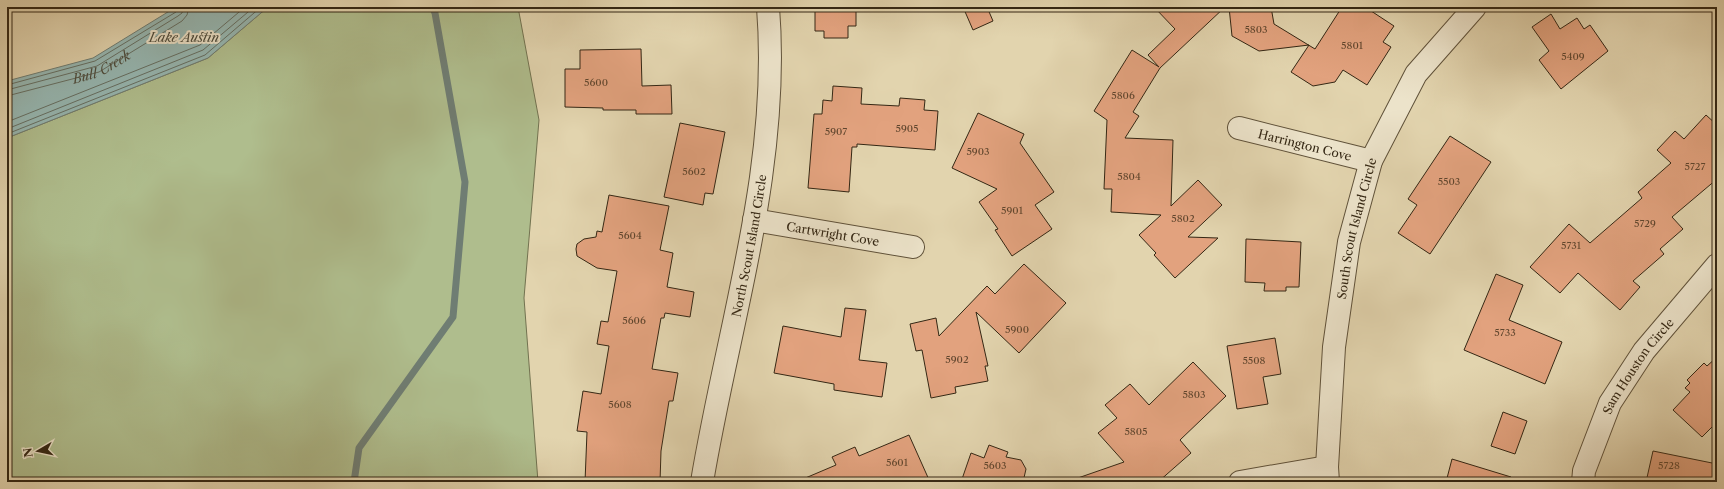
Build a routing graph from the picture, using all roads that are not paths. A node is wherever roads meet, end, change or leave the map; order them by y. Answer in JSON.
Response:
{"nodes":[{"id":1,"x":768,"y":7,"type":"edge"},
{"id":2,"x":1475,"y":7,"type":"edge"},
{"id":3,"x":1239,"y":128,"type":"dead end"},
{"id":4,"x":1371,"y":161,"type":"junction"},
{"id":5,"x":754,"y":220,"type":"junction"},
{"id":6,"x":912,"y":247,"type":"dead end"},
{"id":7,"x":1717,"y":265,"type":"edge"},
{"id":8,"x":1327,"y":475,"type":"edge"},
{"id":9,"x":702,"y":482,"type":"edge"},
{"id":10,"x":1240,"y":482,"type":"edge"},
{"id":11,"x":1583,"y":482,"type":"edge"}],
"edges":[{"from":1,"to":5,"type":"street","name":"North Scout Island Circle"},
{"from":2,"to":4,"type":"street","name":"South Scout Island Circle"},
{"from":3,"to":4,"type":"street","name":"Harrington Cove"},
{"from":4,"to":8,"type":"street","name":"South Scout Island Circle"},
{"from":5,"to":6,"type":"street","name":"Cartwright Cove"},
{"from":5,"to":9,"type":"street","name":"North Scout Island Circle"},
{"from":7,"to":11,"type":"street","name":"Sam Houston Circle"},
{"from":8,"to":10,"type":"street"}]}
